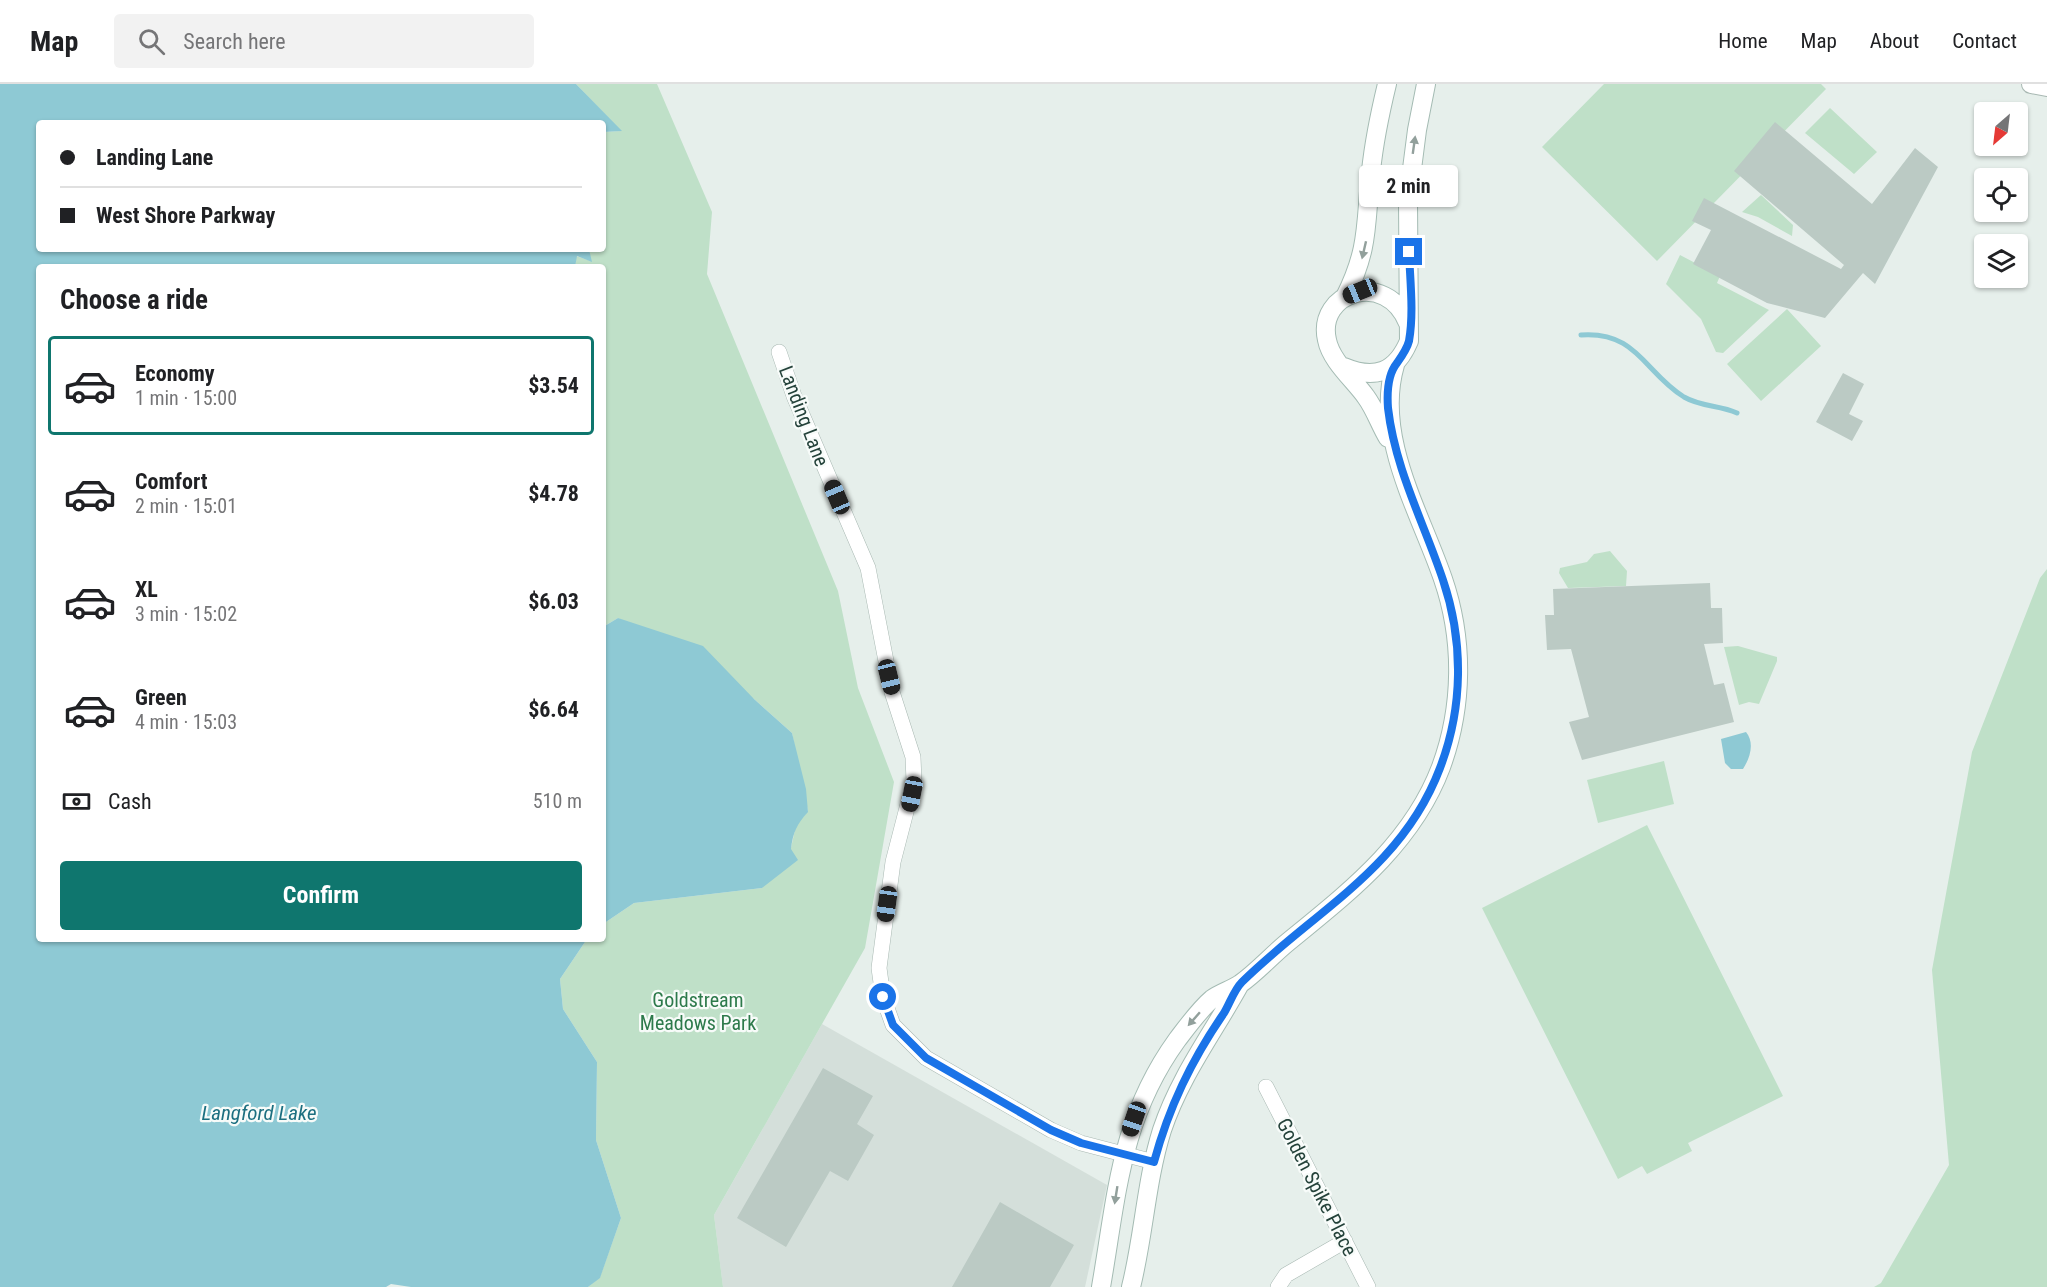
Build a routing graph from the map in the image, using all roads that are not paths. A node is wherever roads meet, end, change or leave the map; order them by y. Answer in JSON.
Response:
{"nodes":[{"id":1,"x":1387,"y":84,"type":"edge"},
{"id":2,"x":1426,"y":84,"type":"edge"},
{"id":3,"x":2031,"y":84,"type":"edge"},
{"id":4,"x":2047,"y":87,"type":"edge"},
{"id":5,"x":1345,"y":297,"type":"junction"},
{"id":6,"x":1409,"y":325,"type":"junction"},
{"id":7,"x":779,"y":352,"type":"dead end"},
{"id":8,"x":1395,"y":365,"type":"junction"},
{"id":9,"x":1344,"y":367,"type":"junction"},
{"id":10,"x":1396,"y":451,"type":"junction"},
{"id":11,"x":1240,"y":984,"type":"junction"},
{"id":12,"x":1266,"y":1087,"type":"dead end"},
{"id":13,"x":1124,"y":1154,"type":"junction"},
{"id":14,"x":1154,"y":1162,"type":"junction"},
{"id":15,"x":1345,"y":1241,"type":"junction"},
{"id":16,"x":1101,"y":1287,"type":"edge"},
{"id":17,"x":1131,"y":1287,"type":"edge"},
{"id":18,"x":1278,"y":1287,"type":"edge"},
{"id":19,"x":1368,"y":1287,"type":"edge"}],
"edges":[{"from":1,"to":5,"type":"main road","one_way":true},
{"from":6,"to":2,"type":"main road","one_way":true},
{"from":3,"to":4,"type":"main road"},
{"from":5,"to":6,"type":"main road"},
{"from":5,"to":9,"type":"main road"},
{"from":6,"to":8,"type":"main road"},
{"from":7,"to":13,"type":"street","name":"Landing Lane"},
{"from":8,"to":9,"type":"main road"},
{"from":8,"to":10,"type":"main road"},
{"from":9,"to":10,"type":"main road"},
{"from":10,"to":11,"type":"main road"},
{"from":11,"to":13,"type":"main road","one_way":true},
{"from":11,"to":14,"type":"main road"},
{"from":12,"to":15,"type":"street","name":"Golden Spike Place"},
{"from":13,"to":14,"type":"street","name":"Landing Lane"},
{"from":13,"to":16,"type":"main road","one_way":true},
{"from":14,"to":17,"type":"main road"},
{"from":15,"to":18,"type":"street"},
{"from":15,"to":19,"type":"street","name":"Golden Spike Place"}]}
